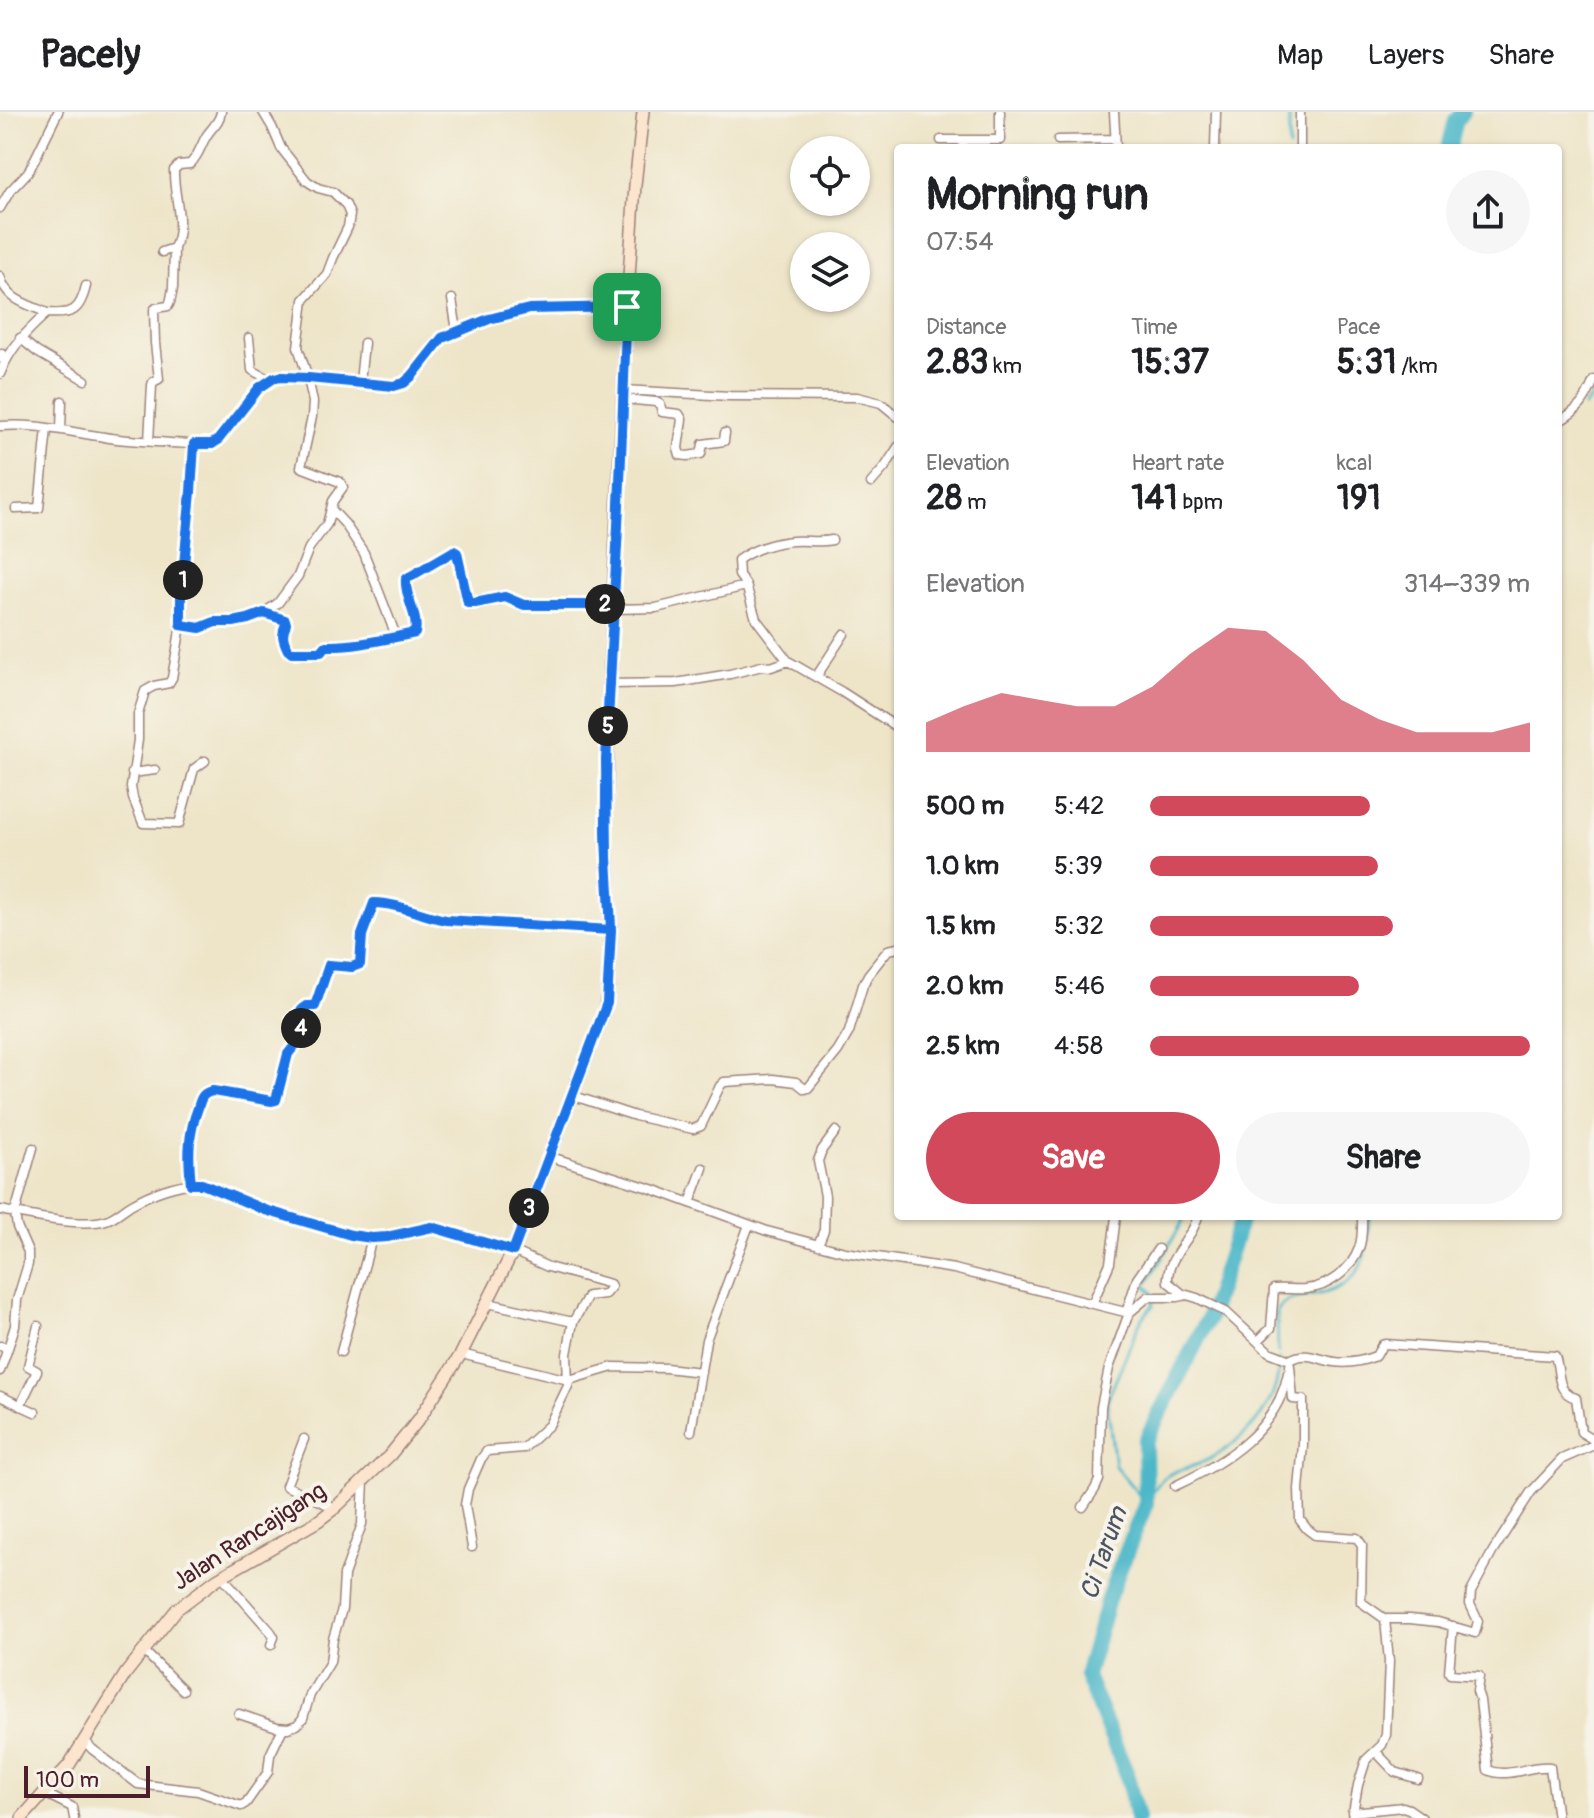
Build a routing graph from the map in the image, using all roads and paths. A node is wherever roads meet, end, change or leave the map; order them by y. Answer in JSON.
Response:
{"nodes":[{"id":1,"x":58,"y":112,"type":"edge"},
{"id":2,"x":221,"y":112,"type":"edge"},
{"id":3,"x":263,"y":112,"type":"edge"},
{"id":4,"x":643,"y":112,"type":"edge"},
{"id":5,"x":1000,"y":112,"type":"edge"},
{"id":6,"x":1114,"y":112,"type":"edge"},
{"id":7,"x":1216,"y":112,"type":"edge"},
{"id":8,"x":1300,"y":112,"type":"edge"},
{"id":9,"x":941,"y":140,"type":"dead end"},
{"id":10,"x":1058,"y":140,"type":"dead end"},
{"id":11,"x":1116,"y":143,"type":"edge"},
{"id":12,"x":962,"y":144,"type":"edge"},
{"id":13,"x":999,"y":144,"type":"edge"},
{"id":14,"x":1215,"y":144,"type":"edge"},
{"id":15,"x":1300,"y":144,"type":"edge"},
{"id":16,"x":0,"y":208,"type":"edge"},
{"id":17,"x":174,"y":248,"type":"junction"},
{"id":18,"x":162,"y":252,"type":"dead end"},
{"id":19,"x":0,"y":276,"type":"edge"},
{"id":20,"x":86,"y":286,"type":"dead end"},
{"id":21,"x":452,"y":299,"type":"dead end"},
{"id":22,"x":627,"y":307,"type":"junction"},
{"id":23,"x":47,"y":313,"type":"junction"},
{"id":24,"x":457,"y":331,"type":"junction"},
{"id":25,"x":20,"y":338,"type":"junction"},
{"id":26,"x":249,"y":338,"type":"dead end"},
{"id":27,"x":364,"y":343,"type":"dead end"},
{"id":28,"x":0,"y":374,"type":"edge"},
{"id":29,"x":308,"y":378,"type":"junction"},
{"id":30,"x":85,"y":380,"type":"dead end"},
{"id":31,"x":270,"y":380,"type":"junction"},
{"id":32,"x":1594,"y":380,"type":"edge"},
{"id":33,"x":360,"y":382,"type":"junction"},
{"id":34,"x":623,"y":394,"type":"junction"},
{"id":35,"x":62,"y":401,"type":"dead end"},
{"id":36,"x":1588,"y":403,"type":"edge"},
{"id":37,"x":894,"y":414,"type":"edge"},
{"id":38,"x":1562,"y":419,"type":"edge"},
{"id":39,"x":0,"y":426,"type":"edge"},
{"id":40,"x":47,"y":428,"type":"junction"},
{"id":41,"x":61,"y":429,"type":"junction"},
{"id":42,"x":725,"y":433,"type":"dead end"},
{"id":43,"x":149,"y":441,"type":"junction"},
{"id":44,"x":194,"y":444,"type":"junction"},
{"id":45,"x":894,"y":453,"type":"edge"},
{"id":46,"x":871,"y":483,"type":"dead end"},
{"id":47,"x":16,"y":509,"type":"dead end"},
{"id":48,"x":331,"y":509,"type":"junction"},
{"id":49,"x":832,"y":540,"type":"dead end"},
{"id":50,"x":746,"y":586,"type":"junction"},
{"id":51,"x":614,"y":607,"type":"junction"},
{"id":52,"x":264,"y":613,"type":"junction"},
{"id":53,"x":181,"y":625,"type":"junction"},
{"id":54,"x":844,"y":634,"type":"dead end"},
{"id":55,"x":396,"y":636,"type":"junction"},
{"id":56,"x":788,"y":661,"type":"junction"},
{"id":57,"x":816,"y":677,"type":"junction"},
{"id":58,"x":609,"y":684,"type":"junction"},
{"id":59,"x":894,"y":726,"type":"edge"},
{"id":60,"x":205,"y":761,"type":"dead end"},
{"id":61,"x":155,"y":770,"type":"dead end"},
{"id":62,"x":132,"y":773,"type":"junction"},
{"id":63,"x":611,"y":930,"type":"junction"},
{"id":64,"x":894,"y":949,"type":"edge"},
{"id":65,"x":571,"y":1095,"type":"junction"},
{"id":66,"x":836,"y":1131,"type":"dead end"},
{"id":67,"x":33,"y":1148,"type":"dead end"},
{"id":68,"x":548,"y":1156,"type":"junction"},
{"id":69,"x":703,"y":1168,"type":"dead end"},
{"id":70,"x":188,"y":1184,"type":"junction"},
{"id":71,"x":690,"y":1203,"type":"junction"},
{"id":72,"x":0,"y":1210,"type":"edge"},
{"id":73,"x":15,"y":1213,"type":"junction"},
{"id":74,"x":1116,"y":1220,"type":"edge"},
{"id":75,"x":1197,"y":1220,"type":"edge"},
{"id":76,"x":1362,"y":1220,"type":"edge"},
{"id":77,"x":749,"y":1225,"type":"junction"},
{"id":78,"x":372,"y":1238,"type":"junction"},
{"id":79,"x":818,"y":1245,"type":"junction"},
{"id":80,"x":1158,"y":1249,"type":"dead end"},
{"id":81,"x":513,"y":1251,"type":"junction"},
{"id":82,"x":1184,"y":1295,"type":"junction"},
{"id":83,"x":488,"y":1303,"type":"junction"},
{"id":84,"x":1092,"y":1304,"type":"junction"},
{"id":85,"x":1127,"y":1313,"type":"junction"},
{"id":86,"x":573,"y":1322,"type":"junction"},
{"id":87,"x":38,"y":1326,"type":"dead end"},
{"id":88,"x":1258,"y":1341,"type":"junction"},
{"id":89,"x":4,"y":1347,"type":"edge"},
{"id":90,"x":341,"y":1352,"type":"dead end"},
{"id":91,"x":461,"y":1354,"type":"junction"},
{"id":92,"x":1289,"y":1362,"type":"junction"},
{"id":93,"x":0,"y":1371,"type":"edge"},
{"id":94,"x":701,"y":1372,"type":"junction"},
{"id":95,"x":569,"y":1380,"type":"junction"},
{"id":96,"x":0,"y":1396,"type":"edge"},
{"id":97,"x":20,"y":1406,"type":"junction"},
{"id":98,"x":35,"y":1412,"type":"dead end"},
{"id":99,"x":691,"y":1431,"type":"dead end"},
{"id":100,"x":304,"y":1439,"type":"dead end"},
{"id":101,"x":1594,"y":1443,"type":"edge"},
{"id":102,"x":364,"y":1480,"type":"junction"},
{"id":103,"x":1175,"y":1486,"type":"dead end"},
{"id":104,"x":1083,"y":1507,"type":"dead end"},
{"id":105,"x":335,"y":1508,"type":"junction"},
{"id":106,"x":472,"y":1547,"type":"dead end"},
{"id":107,"x":222,"y":1576,"type":"junction"},
{"id":108,"x":1385,"y":1619,"type":"junction"},
{"id":109,"x":1453,"y":1626,"type":"junction"},
{"id":110,"x":271,"y":1645,"type":"dead end"},
{"id":111,"x":143,"y":1650,"type":"junction"},
{"id":112,"x":183,"y":1690,"type":"dead end"},
{"id":113,"x":239,"y":1714,"type":"dead end"},
{"id":114,"x":283,"y":1728,"type":"junction"},
{"id":115,"x":85,"y":1741,"type":"junction"},
{"id":116,"x":1376,"y":1752,"type":"junction"},
{"id":117,"x":1418,"y":1779,"type":"dead end"},
{"id":118,"x":44,"y":1793,"type":"junction"},
{"id":119,"x":1352,"y":1815,"type":"edge"},
{"id":120,"x":22,"y":1818,"type":"edge"},
{"id":121,"x":74,"y":1818,"type":"edge"},
{"id":122,"x":1422,"y":1818,"type":"edge"},
{"id":123,"x":1557,"y":1818,"type":"edge"}],
"edges":[{"from":1,"to":16,"type":"street"},
{"from":2,"to":17,"type":"street"},
{"from":3,"to":29,"type":"street"},
{"from":4,"to":22,"type":"main road","name":"Jalan Rancajigang"},
{"from":5,"to":13,"type":"street"},
{"from":6,"to":11,"type":"street"},
{"from":7,"to":14,"type":"street"},
{"from":8,"to":15,"type":"street"},
{"from":9,"to":12,"type":"street"},
{"from":10,"to":11,"type":"street"},
{"from":12,"to":13,"type":"street"},
{"from":17,"to":18,"type":"street"},
{"from":17,"to":43,"type":"street"},
{"from":19,"to":23,"type":"street"},
{"from":20,"to":23,"type":"street"},
{"from":21,"to":24,"type":"street"},
{"from":22,"to":24,"type":"street"},
{"from":22,"to":34,"type":"main road","name":"Jalan Rancajigang"},
{"from":23,"to":25,"type":"street"},
{"from":24,"to":33,"type":"street"},
{"from":25,"to":28,"type":"street"},
{"from":25,"to":30,"type":"street"},
{"from":26,"to":31,"type":"street"},
{"from":27,"to":33,"type":"street"},
{"from":29,"to":31,"type":"street"},
{"from":29,"to":33,"type":"street"},
{"from":29,"to":48,"type":"street"},
{"from":31,"to":44,"type":"street"},
{"from":32,"to":36,"type":"street"},
{"from":34,"to":37,"type":"street"},
{"from":34,"to":42,"type":"street"},
{"from":34,"to":51,"type":"main road","name":"Jalan Rancajigang"},
{"from":35,"to":41,"type":"street"},
{"from":36,"to":38,"type":"street"},
{"from":39,"to":40,"type":"street"},
{"from":40,"to":41,"type":"street"},
{"from":40,"to":47,"type":"street"},
{"from":41,"to":43,"type":"street"},
{"from":43,"to":44,"type":"street"},
{"from":44,"to":53,"type":"street"},
{"from":45,"to":46,"type":"street"},
{"from":48,"to":52,"type":"street"},
{"from":48,"to":55,"type":"street"},
{"from":49,"to":50,"type":"street"},
{"from":50,"to":51,"type":"street"},
{"from":50,"to":56,"type":"street"},
{"from":51,"to":55,"type":"street"},
{"from":51,"to":58,"type":"main road","name":"Jalan Rancajigang"},
{"from":52,"to":53,"type":"street"},
{"from":52,"to":55,"type":"street"},
{"from":53,"to":62,"type":"street"},
{"from":54,"to":57,"type":"street"},
{"from":56,"to":57,"type":"street"},
{"from":56,"to":58,"type":"street"},
{"from":57,"to":59,"type":"street"},
{"from":58,"to":63,"type":"main road","name":"Jalan Rancajigang"},
{"from":60,"to":62,"type":"street"},
{"from":61,"to":62,"type":"street"},
{"from":63,"to":65,"type":"main road","name":"Jalan Rancajigang"},
{"from":63,"to":70,"type":"street"},
{"from":64,"to":65,"type":"street"},
{"from":65,"to":68,"type":"main road","name":"Jalan Rancajigang"},
{"from":66,"to":79,"type":"street"},
{"from":67,"to":73,"type":"street"},
{"from":68,"to":71,"type":"street"},
{"from":68,"to":81,"type":"main road","name":"Jalan Rancajigang"},
{"from":69,"to":71,"type":"street"},
{"from":70,"to":73,"type":"street"},
{"from":70,"to":78,"type":"street"},
{"from":71,"to":77,"type":"street"},
{"from":72,"to":73,"type":"street"},
{"from":73,"to":89,"type":"street"},
{"from":74,"to":84,"type":"street"},
{"from":75,"to":82,"type":"street"},
{"from":76,"to":88,"type":"street"},
{"from":77,"to":79,"type":"street"},
{"from":77,"to":94,"type":"street"},
{"from":78,"to":81,"type":"street"},
{"from":78,"to":90,"type":"street"},
{"from":79,"to":84,"type":"street"},
{"from":80,"to":85,"type":"street"},
{"from":81,"to":83,"type":"main road","name":"Jalan Rancajigang"},
{"from":81,"to":86,"type":"street"},
{"from":82,"to":85,"type":"street"},
{"from":82,"to":88,"type":"street"},
{"from":83,"to":86,"type":"street"},
{"from":83,"to":91,"type":"main road","name":"Jalan Rancajigang"},
{"from":84,"to":85,"type":"street"},
{"from":85,"to":104,"type":"street"},
{"from":86,"to":95,"type":"street"},
{"from":87,"to":97,"type":"street"},
{"from":88,"to":92,"type":"street"},
{"from":89,"to":93,"type":"street"},
{"from":91,"to":95,"type":"street"},
{"from":91,"to":102,"type":"main road","name":"Jalan Rancajigang"},
{"from":92,"to":101,"type":"street"},
{"from":92,"to":103,"type":"street"},
{"from":92,"to":108,"type":"street"},
{"from":94,"to":95,"type":"street"},
{"from":94,"to":99,"type":"street"},
{"from":95,"to":106,"type":"street"},
{"from":96,"to":97,"type":"street"},
{"from":97,"to":98,"type":"street"},
{"from":100,"to":105,"type":"street"},
{"from":101,"to":109,"type":"street"},
{"from":102,"to":105,"type":"main road","name":"Jalan Rancajigang"},
{"from":102,"to":114,"type":"street"},
{"from":105,"to":107,"type":"main road","name":"Jalan Rancajigang"},
{"from":107,"to":110,"type":"street"},
{"from":107,"to":111,"type":"main road","name":"Jalan Rancajigang"},
{"from":108,"to":109,"type":"street"},
{"from":108,"to":116,"type":"street"},
{"from":109,"to":123,"type":"street"},
{"from":111,"to":112,"type":"street"},
{"from":111,"to":115,"type":"main road","name":"Jalan Rancajigang"},
{"from":113,"to":114,"type":"street"},
{"from":114,"to":115,"type":"street"},
{"from":115,"to":118,"type":"main road","name":"Jalan Rancajigang"},
{"from":116,"to":117,"type":"street"},
{"from":116,"to":119,"type":"street"},
{"from":118,"to":120,"type":"main road","name":"Jalan Rancajigang"},
{"from":118,"to":121,"type":"street"},
{"from":119,"to":122,"type":"street"}]}
